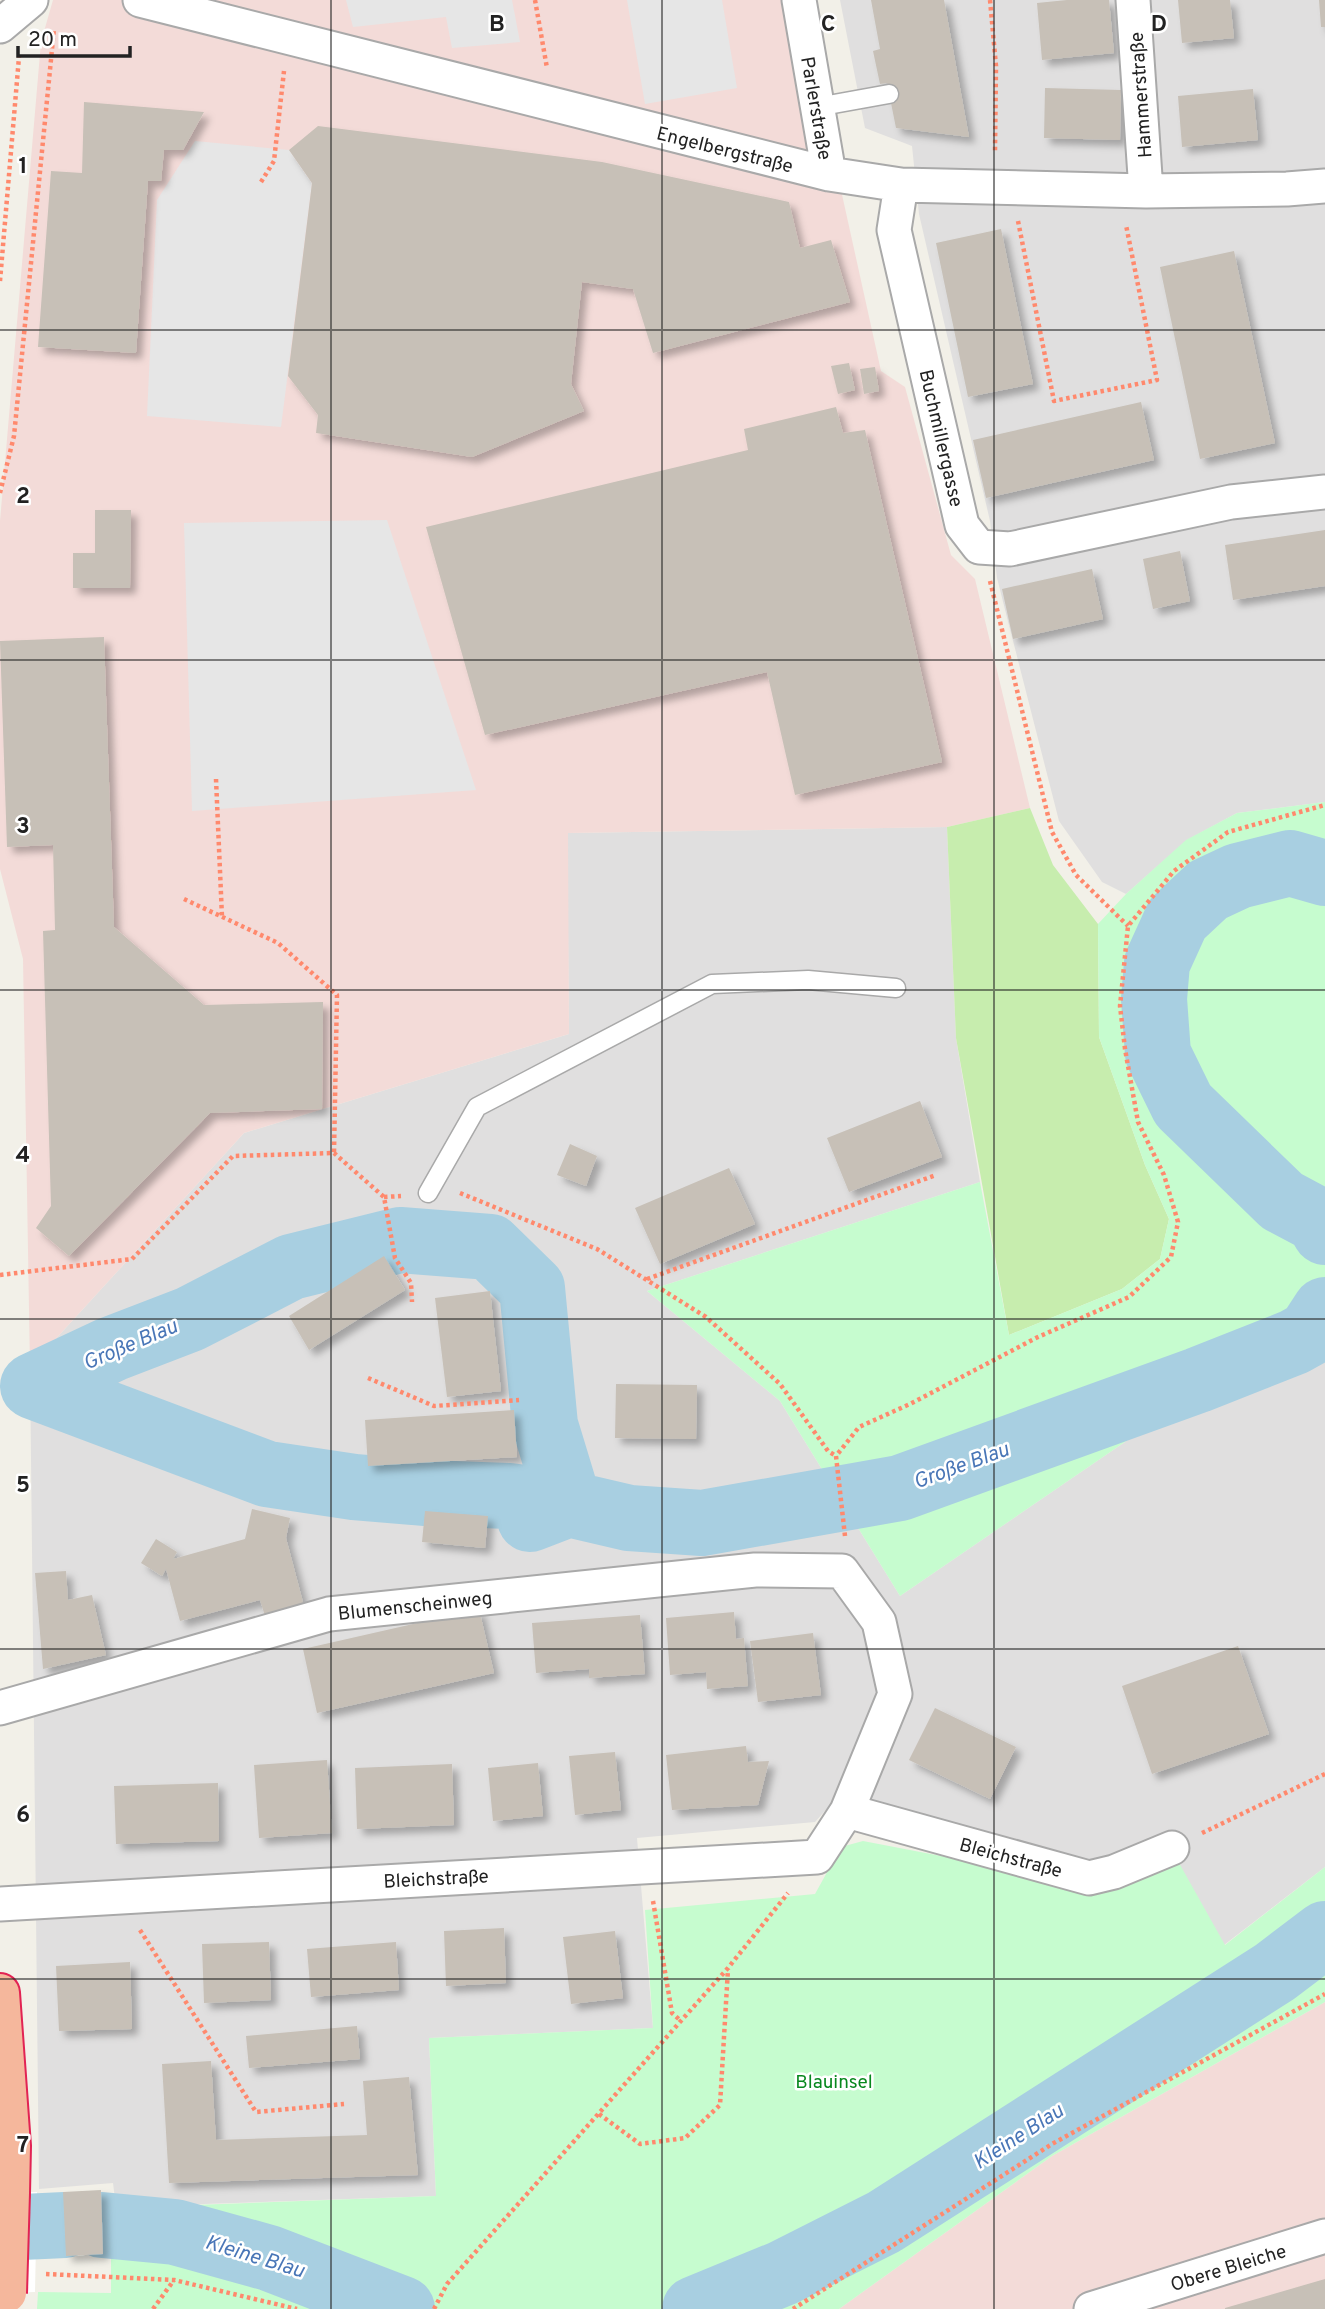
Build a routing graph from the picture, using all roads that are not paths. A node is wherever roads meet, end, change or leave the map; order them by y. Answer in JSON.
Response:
{"nodes":[{"id":1,"x":140,"y":0,"type":"edge"},
{"id":2,"x":799,"y":0,"type":"edge"},
{"id":3,"x":1133,"y":0,"type":"edge"},
{"id":4,"x":889,"y":94,"type":"dead end"},
{"id":5,"x":817,"y":107,"type":"junction"},
{"id":6,"x":829,"y":174,"type":"junction"},
{"id":7,"x":901,"y":184,"type":"junction"},
{"id":8,"x":1325,"y":186,"type":"edge"},
{"id":9,"x":1133,"y":190,"type":"junction"},
{"id":10,"x":1325,"y":492,"type":"edge"},
{"id":11,"x":896,"y":988,"type":"dead end"},
{"id":12,"x":428,"y":1193,"type":"road end"},
{"id":13,"x":0,"y":1708,"type":"edge"},
{"id":14,"x":847,"y":1811,"type":"junction"},
{"id":15,"x":1172,"y":1847,"type":"road end"},
{"id":16,"x":0,"y":1904,"type":"edge"},
{"id":17,"x":0,"y":1993,"type":"edge"},
{"id":18,"x":1325,"y":2236,"type":"edge"},
{"id":19,"x":16,"y":2292,"type":"edge"},
{"id":20,"x":1091,"y":2309,"type":"edge"}],
"edges":[{"from":1,"to":6,"type":"street","name":"Engelbergstraße"},
{"from":2,"to":5,"type":"street","name":"Parlerstraße"},
{"from":3,"to":9,"type":"street","name":"Hammerstraße"},
{"from":4,"to":5,"type":"lane"},
{"from":5,"to":6,"type":"street","name":"Parlerstraße"},
{"from":6,"to":7,"type":"street","name":"Engelbergstraße"},
{"from":7,"to":9,"type":"street","name":"Engelbergstraße"},
{"from":7,"to":10,"type":"street","name":"Buchmillergasse"},
{"from":8,"to":9,"type":"street","name":"Engelbergstraße"},
{"from":11,"to":12,"type":"lane"},
{"from":13,"to":14,"type":"street","name":"Blumenscheinweg"},
{"from":14,"to":15,"type":"street","name":"Bleichstraße"},
{"from":14,"to":16,"type":"street","name":"Bleichstraße"},
{"from":17,"to":19,"type":"highway","bridge":true},
{"from":18,"to":20,"type":"street","name":"Obere Bleiche"}]}
